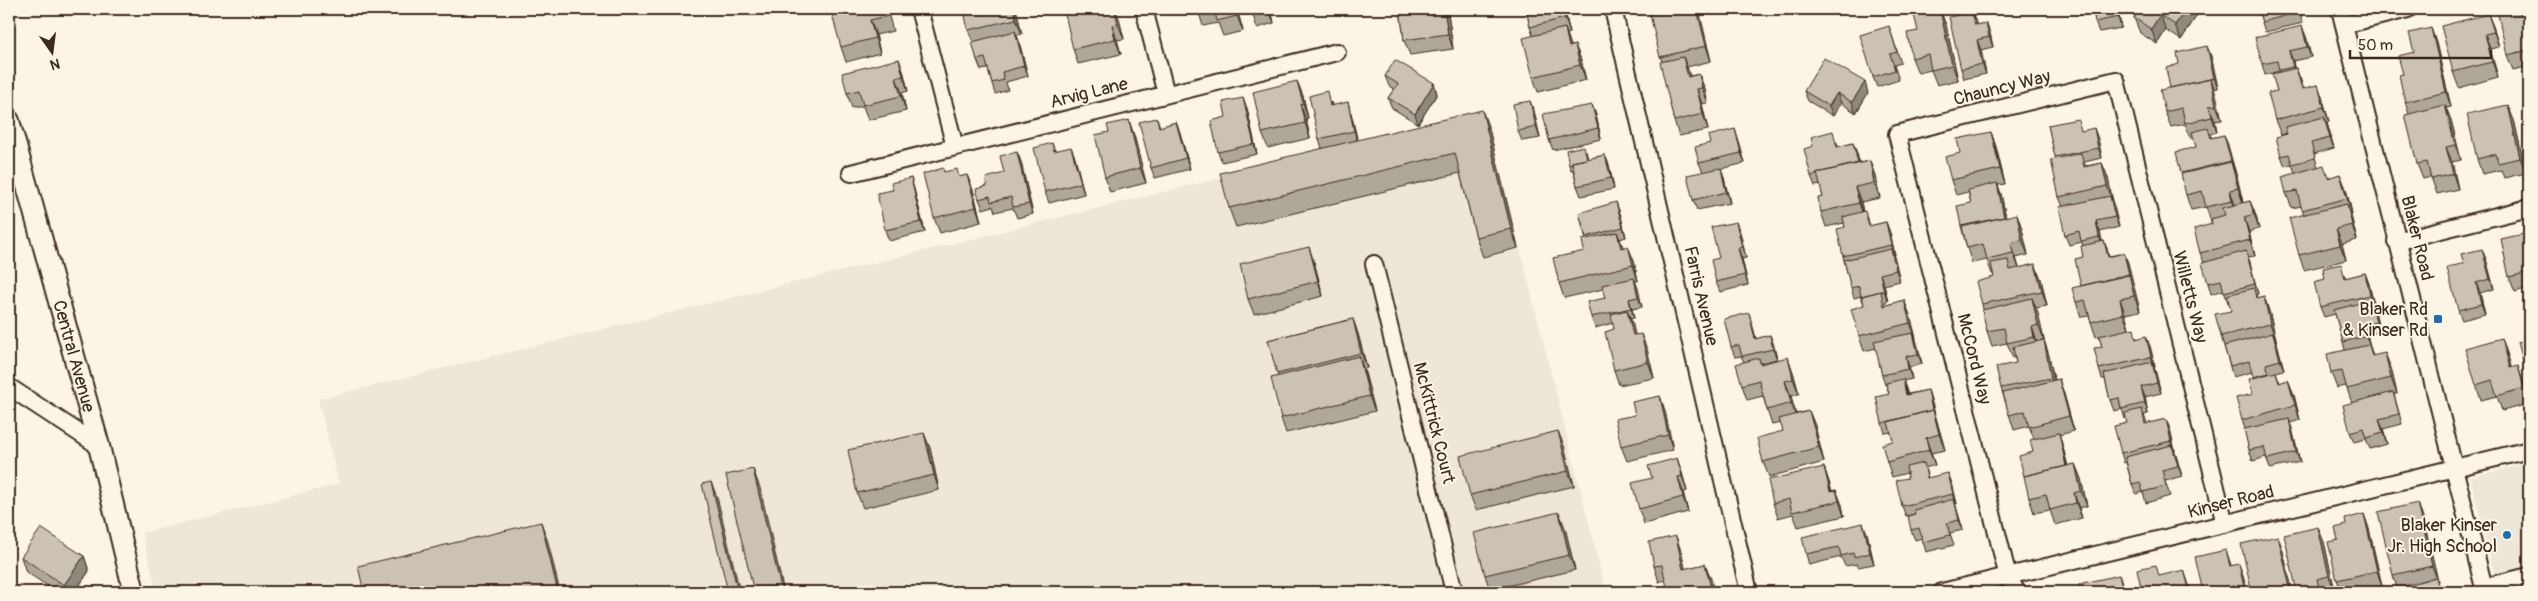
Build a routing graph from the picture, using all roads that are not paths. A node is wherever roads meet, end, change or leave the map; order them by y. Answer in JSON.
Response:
{"nodes":[{"id":1,"x":919,"y":9,"type":"edge"},
{"id":2,"x":1144,"y":9,"type":"edge"},
{"id":3,"x":1613,"y":9,"type":"edge"},
{"id":4,"x":2340,"y":9,"type":"edge"},
{"id":5,"x":2408,"y":9,"type":"edge"},
{"id":6,"x":2344,"y":25,"type":"junction"},
{"id":7,"x":1337,"y":52,"type":"dead end"},
{"id":8,"x":2116,"y":80,"type":"joint"},
{"id":9,"x":1166,"y":94,"type":"junction"},
{"id":10,"x":9,"y":121,"type":"edge"},
{"id":11,"x":1897,"y":134,"type":"joint"},
{"id":12,"x":955,"y":147,"type":"junction"},
{"id":13,"x":851,"y":173,"type":"dead end"},
{"id":14,"x":2529,"y":208,"type":"edge"},
{"id":15,"x":2396,"y":241,"type":"junction"},
{"id":16,"x":1374,"y":264,"type":"dead end"},
{"id":17,"x":9,"y":387,"type":"edge"},
{"id":18,"x":99,"y":446,"type":"junction"},
{"id":19,"x":2529,"y":450,"type":"edge"},
{"id":20,"x":2454,"y":468,"type":"junction"},
{"id":21,"x":2225,"y":524,"type":"junction"},
{"id":22,"x":2529,"y":576,"type":"edge"},
{"id":23,"x":2008,"y":577,"type":"junction"},
{"id":24,"x":2484,"y":589,"type":"edge"},
{"id":25,"x":134,"y":592,"type":"edge"},
{"id":26,"x":1454,"y":592,"type":"edge"},
{"id":27,"x":1749,"y":592,"type":"edge"},
{"id":28,"x":1942,"y":592,"type":"edge"},
{"id":29,"x":2018,"y":592,"type":"edge"}],
"edges":[{"from":1,"to":12,"type":"street"},
{"from":2,"to":9,"type":"street"},
{"from":3,"to":27,"type":"street","name":"Farris Avenue"},
{"from":4,"to":6,"type":"street","name":"Blaker Road"},
{"from":5,"to":6,"type":"street"},
{"from":6,"to":15,"type":"street","name":"Blaker Road"},
{"from":7,"to":9,"type":"street","name":"Arvig Lane"},
{"from":8,"to":11,"type":"street","name":"Chauncy Way"},
{"from":8,"to":21,"type":"street","name":"Willetts Way"},
{"from":9,"to":12,"type":"street","name":"Arvig Lane"},
{"from":10,"to":18,"type":"street","name":"Central Avenue"},
{"from":11,"to":23,"type":"street","name":"McCord Way"},
{"from":12,"to":13,"type":"street","name":"Arvig Lane"},
{"from":14,"to":15,"type":"street"},
{"from":15,"to":20,"type":"street","name":"Blaker Road"},
{"from":16,"to":26,"type":"street","name":"McKittrick Court"},
{"from":17,"to":18,"type":"street"},
{"from":18,"to":25,"type":"street","name":"Central Avenue"},
{"from":19,"to":20,"type":"street","name":"Kinser Road"},
{"from":20,"to":21,"type":"street","name":"Kinser Road"},
{"from":20,"to":24,"type":"street","name":"Blaker Road"},
{"from":21,"to":23,"type":"street","name":"Kinser Road"},
{"from":22,"to":24,"type":"street"},
{"from":23,"to":28,"type":"street","name":"Kinser Road"},
{"from":23,"to":29,"type":"street","name":"McCord Way"}]}
